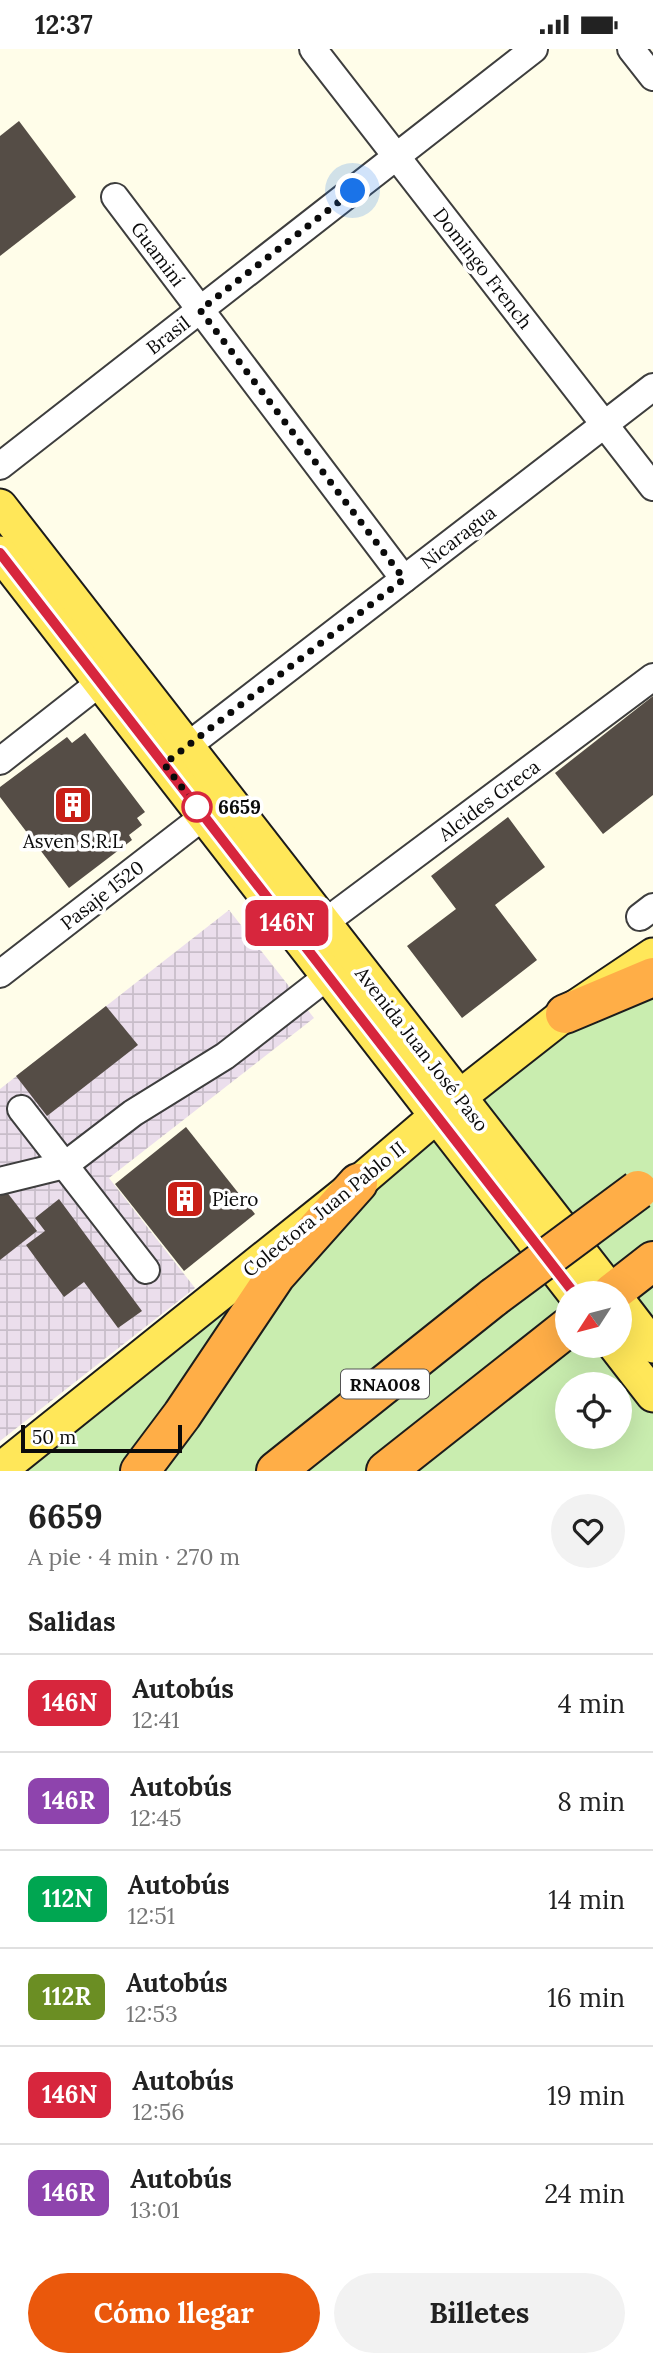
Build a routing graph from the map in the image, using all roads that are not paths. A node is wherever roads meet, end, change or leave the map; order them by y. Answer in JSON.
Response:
{"nodes":[{"id":1,"x":313,"y":49,"type":"edge"},
{"id":2,"x":534,"y":49,"type":"edge"},
{"id":3,"x":631,"y":49,"type":"edge"},
{"id":4,"x":653,"y":77,"type":"edge"},
{"id":5,"x":396,"y":156,"type":"junction"},
{"id":6,"x":115,"y":197,"type":"dead end"},
{"id":7,"x":200,"y":310,"type":"junction"},
{"id":8,"x":653,"y":387,"type":"edge"},
{"id":9,"x":604,"y":425,"type":"junction"},
{"id":10,"x":0,"y":466,"type":"edge"},
{"id":11,"x":653,"y":487,"type":"edge"},
{"id":12,"x":0,"y":506,"type":"edge"},
{"id":13,"x":0,"y":553,"type":"edge"},
{"id":14,"x":404,"y":579,"type":"junction"},
{"id":15,"x":112,"y":674,"type":"junction"},
{"id":16,"x":653,"y":677,"type":"edge"},
{"id":17,"x":176,"y":756,"type":"junction"},
{"id":18,"x":0,"y":761,"type":"edge"},
{"id":19,"x":204,"y":816,"type":"junction"},
{"id":20,"x":324,"y":923,"type":"junction"},
{"id":21,"x":653,"y":955,"type":"edge"},
{"id":22,"x":0,"y":974,"type":"edge"},
{"id":23,"x":328,"y":976,"type":"junction"},
{"id":24,"x":653,"y":977,"type":"edge"},
{"id":25,"x":565,"y":1014,"type":"junction"},
{"id":26,"x":448,"y":1106,"type":"junction"},
{"id":27,"x":21,"y":1109,"type":"dead end"},
{"id":28,"x":65,"y":1165,"type":"junction"},
{"id":29,"x":0,"y":1181,"type":"edge"},
{"id":30,"x":358,"y":1183,"type":"junction"},
{"id":31,"x":645,"y":1184,"type":"edge"},
{"id":32,"x":653,"y":1262,"type":"edge"},
{"id":33,"x":146,"y":1270,"type":"dead end"},
{"id":34,"x":566,"y":1281,"type":"edge"},
{"id":35,"x":601,"y":1281,"type":"edge"},
{"id":36,"x":628,"y":1281,"type":"edge"},
{"id":37,"x":632,"y":1319,"type":"edge"},
{"id":38,"x":555,"y":1337,"type":"edge"},
{"id":39,"x":653,"y":1346,"type":"edge"},
{"id":40,"x":624,"y":1358,"type":"edge"},
{"id":41,"x":653,"y":1395,"type":"edge"},
{"id":42,"x":0,"y":1470,"type":"edge"},
{"id":43,"x":139,"y":1471,"type":"edge"},
{"id":44,"x":276,"y":1471,"type":"edge"},
{"id":45,"x":386,"y":1471,"type":"edge"}],
"edges":[{"from":1,"to":5,"type":"street","name":"Domingo French"},
{"from":2,"to":5,"type":"street","name":"Brasil"},
{"from":3,"to":4,"type":"street"},
{"from":5,"to":7,"type":"street","name":"Brasil"},
{"from":5,"to":9,"type":"street","name":"Domingo French"},
{"from":6,"to":7,"type":"street","name":"Guaminí"},
{"from":7,"to":10,"type":"street","name":"Brasil"},
{"from":7,"to":14,"type":"street","name":"Guaminí"},
{"from":8,"to":9,"type":"street","name":"Nicaragua"},
{"from":9,"to":11,"type":"street","name":"Domingo French"},
{"from":9,"to":14,"type":"street","name":"Nicaragua"},
{"from":12,"to":15,"type":"main road","name":"Avenida Juan José Paso"},
{"from":13,"to":15,"type":"main road","name":"Avenida Juan José Paso"},
{"from":14,"to":17,"type":"street","name":"Nicaragua"},
{"from":15,"to":17,"type":"main road","name":"Avenida Juan José Paso"},
{"from":15,"to":18,"type":"street"},
{"from":16,"to":20,"type":"street","name":"Alcides Greca"},
{"from":17,"to":19,"type":"main road","name":"Avenida Juan José Paso"},
{"from":17,"to":20,"type":"main road","name":"Avenida Juan José Paso"},
{"from":19,"to":22,"type":"street","name":"Pasaje 1520"},
{"from":19,"to":23,"type":"main road","name":"Avenida Juan José Paso"},
{"from":20,"to":26,"type":"main road","name":"Avenida Juan José Paso"},
{"from":21,"to":25,"type":"main road","name":"Colectora Juan Pablo II"},
{"from":23,"to":26,"type":"main road","name":"Avenida Juan José Paso"},
{"from":23,"to":28,"type":"street"},
{"from":24,"to":25,"type":"highway"},
{"from":25,"to":26,"type":"main road","name":"Colectora Juan Pablo II"},
{"from":26,"to":30,"type":"main road","name":"Colectora Juan Pablo II"},
{"from":26,"to":34,"type":"main road","name":"Avenida Juan José Paso"},
{"from":26,"to":35,"type":"main road","name":"Avenida Juan José Paso"},
{"from":27,"to":28,"type":"street"},
{"from":28,"to":29,"type":"street"},
{"from":28,"to":33,"type":"street"},
{"from":30,"to":42,"type":"main road","name":"Colectora Juan Pablo II"},
{"from":30,"to":43,"type":"highway"},
{"from":31,"to":44,"type":"highway","number":"RNA008","bridge":true},
{"from":32,"to":36,"type":"highway"},
{"from":37,"to":39,"type":"main road"},
{"from":38,"to":45,"type":"highway"},
{"from":40,"to":41,"type":"main road"}]}
